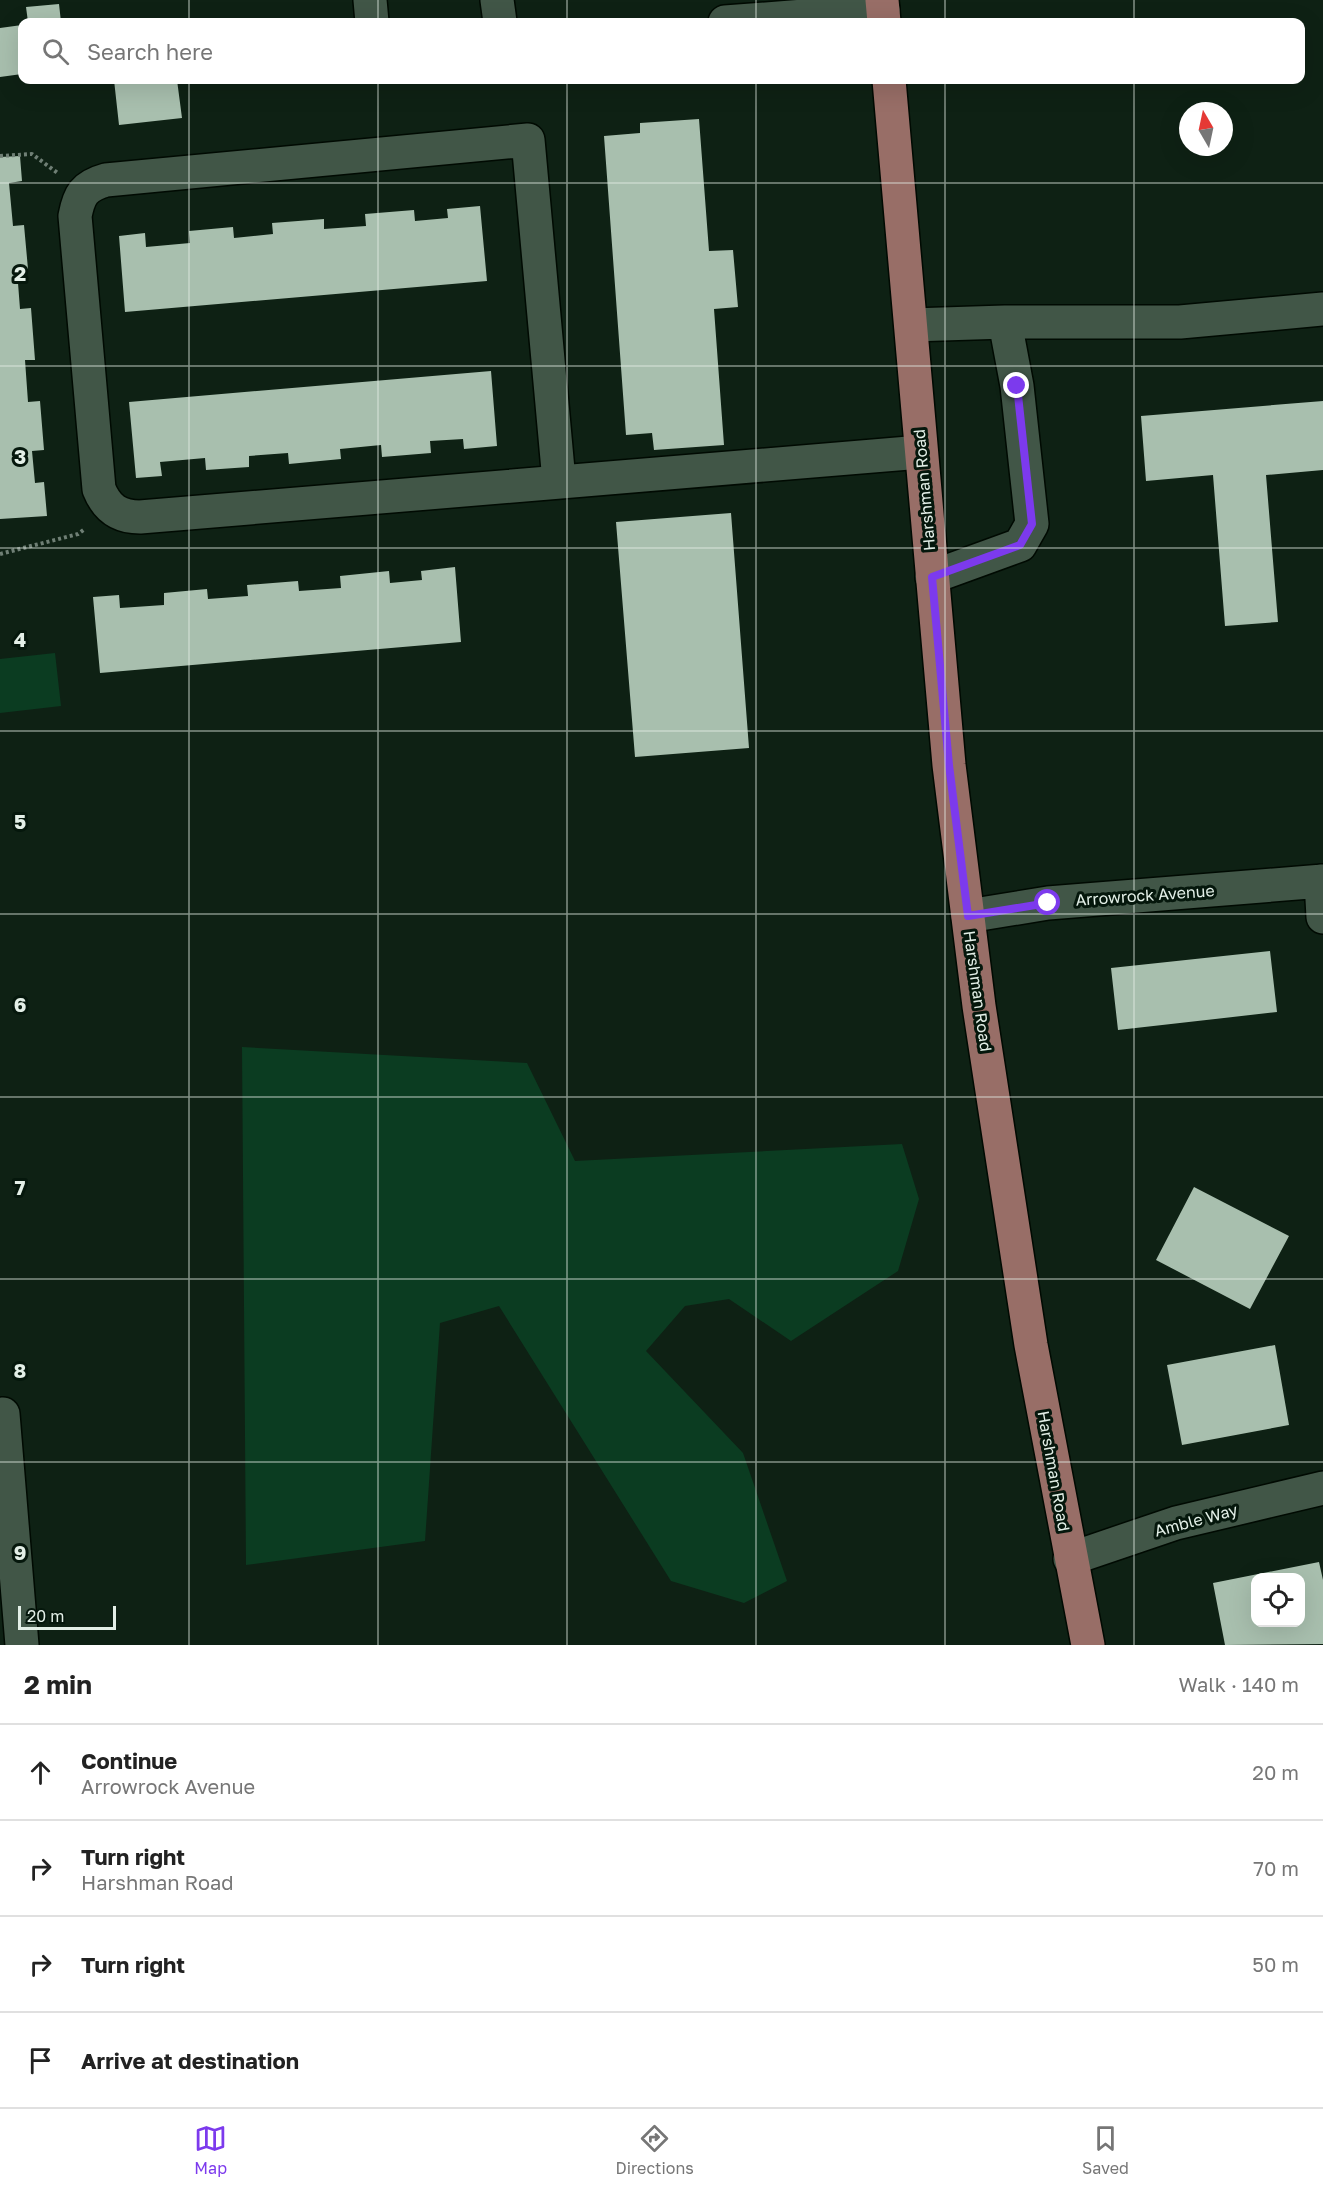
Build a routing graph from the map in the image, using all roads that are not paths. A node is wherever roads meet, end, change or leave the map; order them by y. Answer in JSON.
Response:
{"nodes":[{"id":1,"x":370,"y":0,"type":"edge"},
{"id":2,"x":497,"y":0,"type":"edge"},
{"id":3,"x":883,"y":11,"type":"edge"},
{"id":4,"x":372,"y":18,"type":"edge"},
{"id":5,"x":499,"y":18,"type":"edge"},
{"id":6,"x":782,"y":18,"type":"edge"},
{"id":7,"x":889,"y":84,"type":"edge"},
{"id":8,"x":1323,"y":309,"type":"edge"},
{"id":9,"x":1005,"y":322,"type":"junction"},
{"id":10,"x":911,"y":325,"type":"junction"},
{"id":11,"x":921,"y":452,"type":"junction"},
{"id":12,"x":559,"y":481,"type":"junction"},
{"id":13,"x":932,"y":577,"type":"junction"},
{"id":14,"x":1322,"y":881,"type":"edge"},
{"id":15,"x":968,"y":916,"type":"junction"},
{"id":16,"x":1323,"y":918,"type":"edge"},
{"id":17,"x":3,"y":1414,"type":"dead end"},
{"id":18,"x":1323,"y":1488,"type":"edge"},
{"id":19,"x":1070,"y":1559,"type":"junction"},
{"id":20,"x":22,"y":1645,"type":"edge"},
{"id":21,"x":1088,"y":1645,"type":"edge"}],
"edges":[{"from":1,"to":4,"type":"street"},
{"from":2,"to":5,"type":"street"},
{"from":3,"to":6,"type":"street"},
{"from":7,"to":10,"type":"main road","name":"Harshman Road"},
{"from":8,"to":9,"type":"street"},
{"from":9,"to":10,"type":"street"},
{"from":9,"to":13,"type":"street"},
{"from":10,"to":11,"type":"main road","name":"Harshman Road"},
{"from":11,"to":12,"type":"street"},
{"from":11,"to":13,"type":"main road","name":"Harshman Road"},
{"from":12,"to":12,"type":"street"},
{"from":13,"to":15,"type":"main road","name":"Harshman Road"},
{"from":14,"to":15,"type":"street","name":"Arrowrock Avenue"},
{"from":14,"to":16,"type":"street"},
{"from":15,"to":19,"type":"main road","name":"Harshman Road"},
{"from":17,"to":20,"type":"street"},
{"from":18,"to":19,"type":"street","name":"Amble Way"},
{"from":19,"to":21,"type":"main road","name":"Harshman Road"}]}
